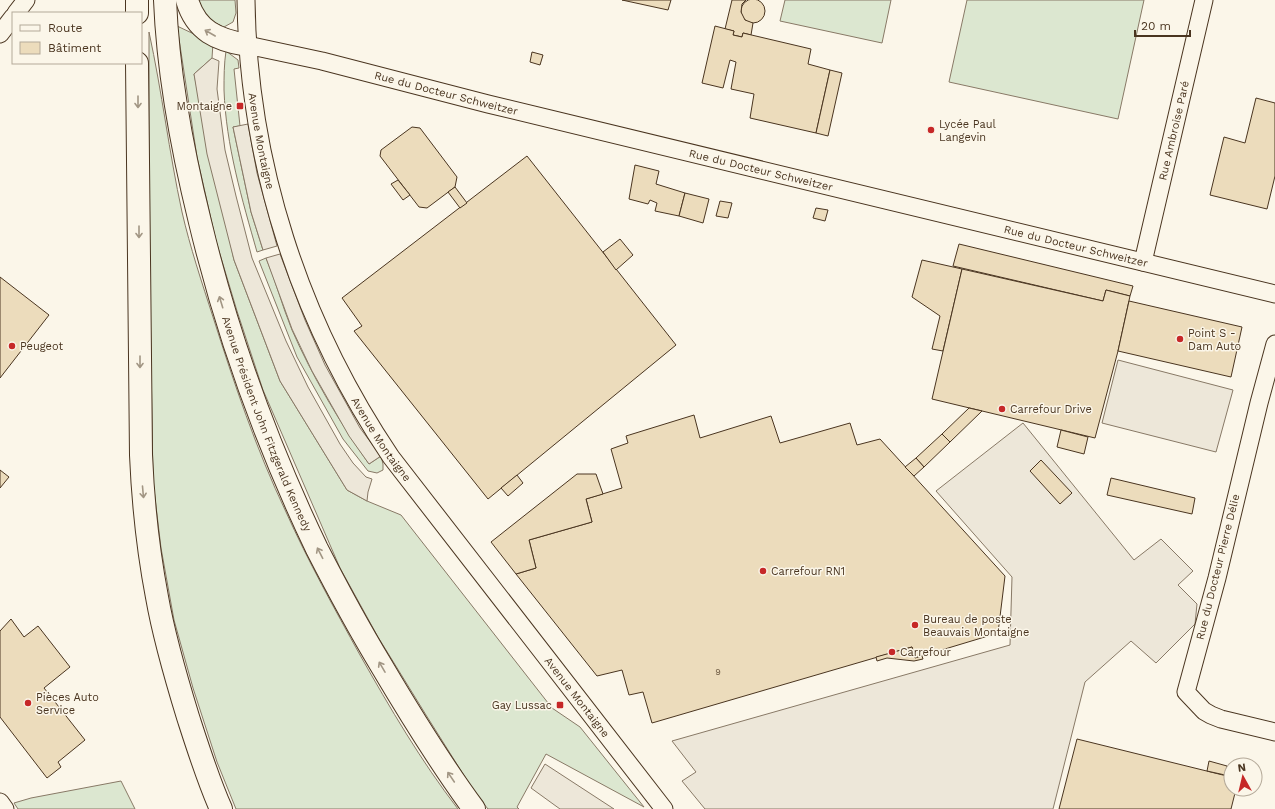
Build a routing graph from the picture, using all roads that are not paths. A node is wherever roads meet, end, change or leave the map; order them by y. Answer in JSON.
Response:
{"nodes":[{"id":1,"x":26,"y":0,"type":"edge"},
{"id":2,"x":137,"y":0,"type":"edge"},
{"id":3,"x":165,"y":0,"type":"edge"},
{"id":4,"x":187,"y":0,"type":"edge"},
{"id":5,"x":246,"y":0,"type":"edge"},
{"id":6,"x":1204,"y":0,"type":"edge"},
{"id":7,"x":17,"y":12,"type":"edge"},
{"id":8,"x":137,"y":12,"type":"edge"},
{"id":9,"x":12,"y":18,"type":"edge"},
{"id":10,"x":0,"y":34,"type":"edge"},
{"id":11,"x":247,"y":46,"type":"junction"},
{"id":12,"x":138,"y":64,"type":"edge"},
{"id":13,"x":1143,"y":262,"type":"junction"},
{"id":14,"x":1275,"y":294,"type":"edge"},
{"id":15,"x":1275,"y":344,"type":"edge"},
{"id":16,"x":1275,"y":732,"type":"edge"},
{"id":17,"x":0,"y":802,"type":"edge"},
{"id":18,"x":5,"y":809,"type":"edge"},
{"id":19,"x":222,"y":809,"type":"edge"},
{"id":20,"x":474,"y":809,"type":"edge"},
{"id":21,"x":664,"y":809,"type":"edge"}],
"edges":[{"from":1,"to":7,"type":"street"},
{"from":2,"to":8,"type":"main road"},
{"from":20,"to":3,"type":"main road","name":"Avenue Président John Fitzgerald Kennedy","one_way":true},
{"from":11,"to":4,"type":"main road","one_way":true},
{"from":5,"to":11,"type":"street","name":"Avenue Montaigne"},
{"from":6,"to":13,"type":"street","name":"Rue Ambroise Paré"},
{"from":9,"to":10,"type":"street"},
{"from":11,"to":13,"type":"street","name":"Rue du Docteur Schweitzer"},
{"from":11,"to":21,"type":"street","name":"Avenue Montaigne"},
{"from":12,"to":19,"type":"main road","one_way":true},
{"from":13,"to":14,"type":"street","name":"Rue du Docteur Schweitzer"},
{"from":15,"to":16,"type":"street","name":"Rue du Docteur Pierre Délie"},
{"from":17,"to":18,"type":"street"}]}
